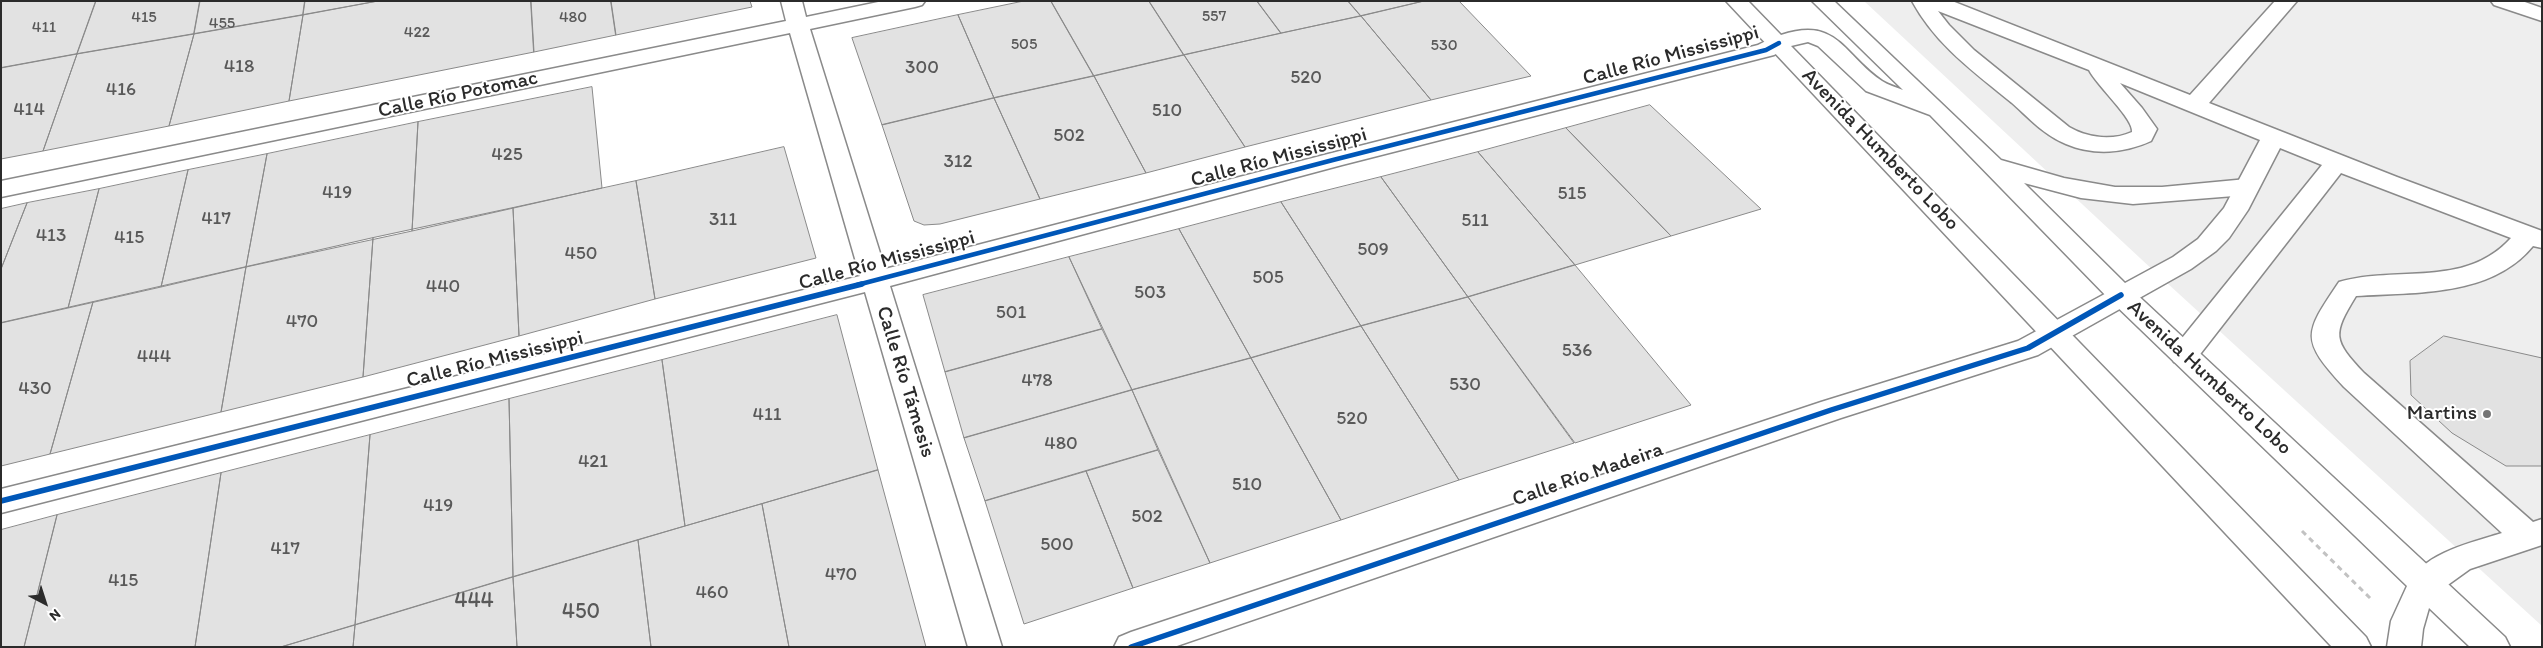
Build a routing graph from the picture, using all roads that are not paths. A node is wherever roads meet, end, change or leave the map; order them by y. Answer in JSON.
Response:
{"nodes":[{"id":1,"x":915,"y":1,"type":"edge"},
{"id":2,"x":1736,"y":1,"type":"edge"},
{"id":3,"x":1822,"y":1,"type":"edge"},
{"id":4,"x":1922,"y":1,"type":"edge"},
{"id":5,"x":1932,"y":1,"type":"edge"},
{"id":6,"x":2287,"y":1,"type":"edge"},
{"id":7,"x":2501,"y":1,"type":"edge"},
{"id":8,"x":795,"y":13,"type":"edge"},
{"id":9,"x":2542,"y":15,"type":"edge"},
{"id":10,"x":1779,"y":43,"type":"junction"},
{"id":11,"x":2098,"y":65,"type":"junction"},
{"id":12,"x":2195,"y":104,"type":"junction"},
{"id":13,"x":1940,"y":112,"type":"junction"},
{"id":14,"x":2273,"y":138,"type":"junction"},
{"id":15,"x":2336,"y":163,"type":"junction"},
{"id":16,"x":1993,"y":165,"type":"junction"},
{"id":17,"x":2247,"y":187,"type":"junction"},
{"id":18,"x":1,"y":189,"type":"edge"},
{"id":19,"x":2535,"y":238,"type":"edge"},
{"id":20,"x":875,"y":281,"type":"junction"},
{"id":21,"x":2121,"y":295,"type":"junction"},
{"id":22,"x":2054,"y":333,"type":"junction"},
{"id":23,"x":2184,"y":355,"type":"junction"},
{"id":24,"x":1,"y":501,"type":"edge"},
{"id":25,"x":2535,"y":534,"type":"edge"},
{"id":26,"x":2426,"y":582,"type":"junction"},
{"id":27,"x":984,"y":647,"type":"edge"},
{"id":28,"x":1131,"y":647,"type":"edge"},
{"id":29,"x":2354,"y":647,"type":"edge"},
{"id":30,"x":2404,"y":647,"type":"edge"},
{"id":31,"x":2493,"y":647,"type":"edge"}],
"edges":[{"from":1,"to":8,"type":"street","name":"Calle Río Potomac"},
{"from":2,"to":10,"type":"street","name":"Avenida Humberto Lobo"},
{"from":3,"to":13,"type":"street","name":"Avenida Humberto Lobo"},
{"from":4,"to":11,"type":"street"},
{"from":5,"to":11,"type":"street"},
{"from":6,"to":12,"type":"street"},
{"from":7,"to":9,"type":"street"},
{"from":8,"to":18,"type":"street","name":"Calle Río Potomac"},
{"from":8,"to":20,"type":"street","name":"Calle Río Támesis"},
{"from":10,"to":13,"type":"street","name":"Calle Río Mississippi"},
{"from":10,"to":20,"type":"street","name":"Calle Río Mississippi"},
{"from":10,"to":22,"type":"street","name":"Avenida Humberto Lobo"},
{"from":11,"to":12,"type":"street"},
{"from":12,"to":14,"type":"street"},
{"from":13,"to":16,"type":"street","name":"Avenida Humberto Lobo"},
{"from":14,"to":15,"type":"street"},
{"from":14,"to":17,"type":"street","name":"Calle Río Madeira"},
{"from":15,"to":19,"type":"street"},
{"from":15,"to":23,"type":"street"},
{"from":16,"to":17,"type":"street"},
{"from":16,"to":21,"type":"street","name":"Avenida Humberto Lobo"},
{"from":17,"to":21,"type":"street","name":"Calle Río Madeira"},
{"from":19,"to":25,"type":"street"},
{"from":20,"to":24,"type":"street","name":"Calle Río Mississippi"},
{"from":20,"to":27,"type":"street","name":"Calle Río Támesis"},
{"from":21,"to":22,"type":"street","name":"Calle Río Madeira"},
{"from":21,"to":23,"type":"street","name":"Avenida Humberto Lobo"},
{"from":22,"to":28,"type":"street","name":"Calle Río Madeira"},
{"from":22,"to":29,"type":"street","name":"Avenida Humberto Lobo"},
{"from":23,"to":26,"type":"street","name":"Avenida Humberto Lobo"},
{"from":25,"to":26,"type":"street"},
{"from":26,"to":30,"type":"street"},
{"from":26,"to":31,"type":"street","name":"Avenida Humberto Lobo"}]}
